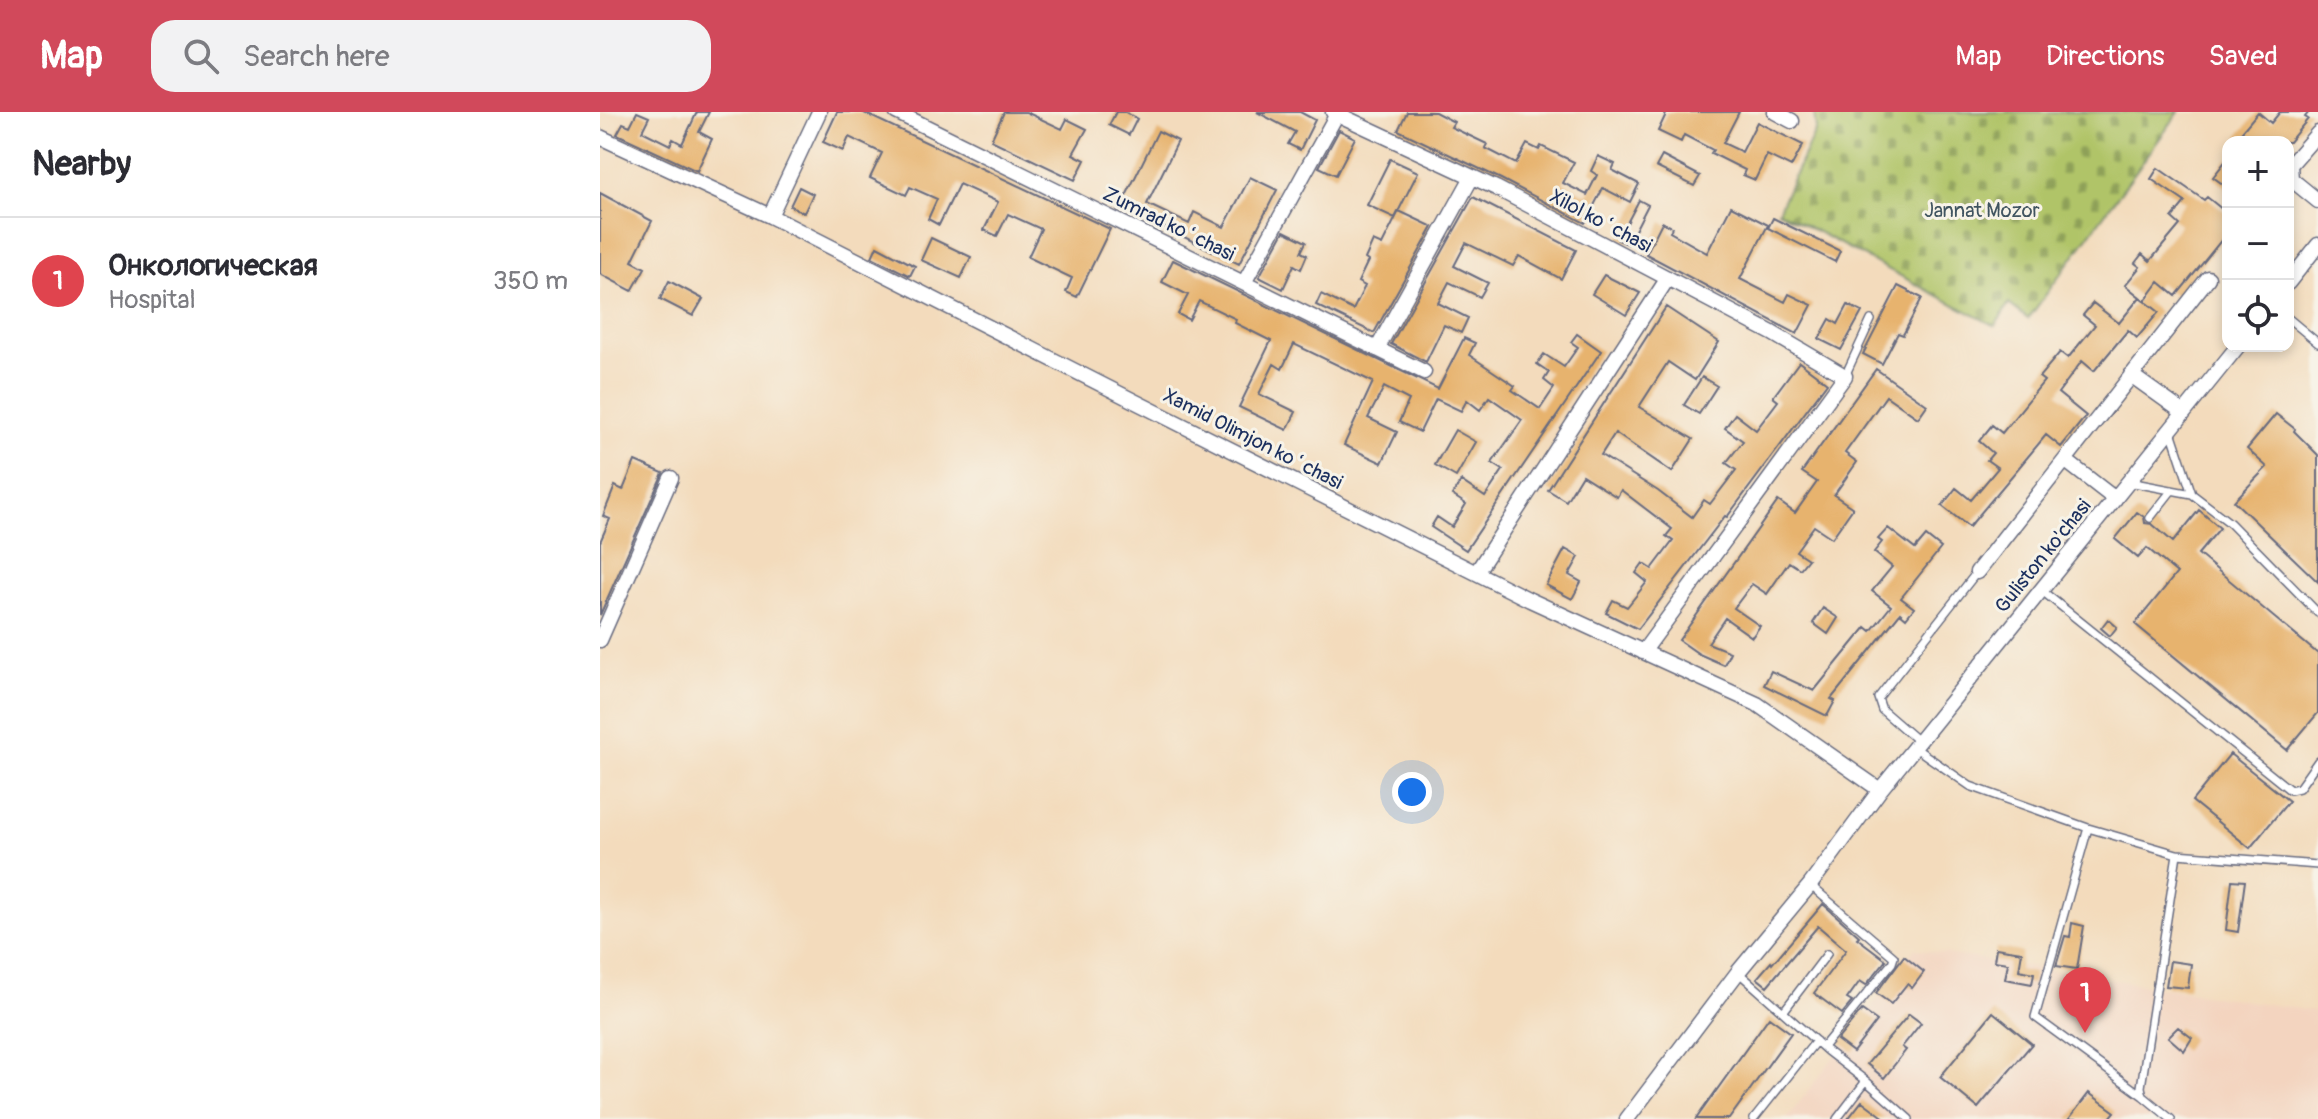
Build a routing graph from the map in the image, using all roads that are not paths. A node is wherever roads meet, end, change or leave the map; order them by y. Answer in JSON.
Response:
{"nodes":[{"id":1,"x":819,"y":112,"type":"edge"},
{"id":2,"x":896,"y":112,"type":"edge"},
{"id":3,"x":1775,"y":112,"type":"edge"},
{"id":4,"x":1336,"y":113,"type":"edge"},
{"id":5,"x":1792,"y":121,"type":"dead end"},
{"id":6,"x":2318,"y":133,"type":"edge"},
{"id":7,"x":602,"y":144,"type":"edge"},
{"id":8,"x":1472,"y":177,"type":"junction"},
{"id":9,"x":2318,"y":201,"type":"edge"},
{"id":10,"x":770,"y":216,"type":"junction"},
{"id":11,"x":2318,"y":245,"type":"edge"},
{"id":12,"x":1668,"y":278,"type":"junction"},
{"id":13,"x":2208,"y":278,"type":"dead end"},
{"id":14,"x":2290,"y":280,"type":"edge"},
{"id":15,"x":1244,"y":283,"type":"junction"},
{"id":16,"x":1871,"y":320,"type":"dead end"},
{"id":17,"x":2294,"y":323,"type":"edge"},
{"id":18,"x":2318,"y":343,"type":"edge"},
{"id":19,"x":1377,"y":349,"type":"junction"},
{"id":20,"x":2233,"y":352,"type":"edge"},
{"id":21,"x":1424,"y":372,"type":"dead end"},
{"id":22,"x":2131,"y":375,"type":"junction"},
{"id":23,"x":1845,"y":376,"type":"junction"},
{"id":24,"x":2184,"y":413,"type":"junction"},
{"id":25,"x":2171,"y":429,"type":"junction"},
{"id":26,"x":2066,"y":461,"type":"junction"},
{"id":27,"x":671,"y":478,"type":"dead end"},
{"id":28,"x":2129,"y":481,"type":"junction"},
{"id":29,"x":2172,"y":490,"type":"junction"},
{"id":30,"x":2192,"y":494,"type":"junction"},
{"id":31,"x":2115,"y":499,"type":"junction"},
{"id":32,"x":2150,"y":518,"type":"dead end"},
{"id":33,"x":1977,"y":572,"type":"joint"},
{"id":34,"x":1476,"y":573,"type":"junction"},
{"id":35,"x":2041,"y":590,"type":"junction"},
{"id":36,"x":2318,"y":613,"type":"edge"},
{"id":37,"x":600,"y":640,"type":"edge"},
{"id":38,"x":1643,"y":652,"type":"junction"},
{"id":39,"x":1916,"y":745,"type":"junction"},
{"id":40,"x":2318,"y":761,"type":"edge"},
{"id":41,"x":1880,"y":790,"type":"junction"},
{"id":42,"x":2088,"y":828,"type":"junction"},
{"id":43,"x":2177,"y":854,"type":"junction"},
{"id":44,"x":2318,"y":865,"type":"edge"},
{"id":45,"x":1810,"y":885,"type":"junction"},
{"id":46,"x":1827,"y":954,"type":"dead end"},
{"id":47,"x":1738,"y":972,"type":"junction"},
{"id":48,"x":1783,"y":1012,"type":"junction"},
{"id":49,"x":1816,"y":1041,"type":"junction"},
{"id":50,"x":1823,"y":1047,"type":"junction"},
{"id":51,"x":1866,"y":1081,"type":"junction"},
{"id":52,"x":2143,"y":1096,"type":"junction"},
{"id":53,"x":1627,"y":1119,"type":"edge"},
{"id":54,"x":1754,"y":1119,"type":"edge"},
{"id":55,"x":1837,"y":1119,"type":"edge"},
{"id":56,"x":1909,"y":1119,"type":"edge"},
{"id":57,"x":2171,"y":1119,"type":"edge"}],
"edges":[{"from":1,"to":10,"type":"street"},
{"from":2,"to":15,"type":"street","name":"Zumrad koʻchasi"},
{"from":3,"to":5,"type":"street"},
{"from":4,"to":8,"type":"street","name":"Xilol koʻchasi"},
{"from":4,"to":15,"type":"street"},
{"from":6,"to":9,"type":"street"},
{"from":7,"to":10,"type":"street","name":"Xamid Olimjon koʻchasi"},
{"from":8,"to":12,"type":"street","name":"Xilol koʻchasi"},
{"from":8,"to":19,"type":"street"},
{"from":10,"to":34,"type":"street","name":"Xamid Olimjon koʻchasi"},
{"from":11,"to":14,"type":"street"},
{"from":12,"to":23,"type":"street","name":"Xilol koʻchasi"},
{"from":12,"to":34,"type":"street"},
{"from":13,"to":22,"type":"street"},
{"from":15,"to":19,"type":"street","name":"Zumrad koʻchasi"},
{"from":16,"to":23,"type":"lane"},
{"from":17,"to":18,"type":"lane"},
{"from":19,"to":21,"type":"street","name":"Zumrad koʻchasi"},
{"from":20,"to":24,"type":"street","name":"Guliston ko'chasi"},
{"from":22,"to":24,"type":"street"},
{"from":22,"to":26,"type":"street"},
{"from":23,"to":38,"type":"street"},
{"from":24,"to":25,"type":"street","name":"Guliston ko'chasi"},
{"from":25,"to":28,"type":"street","name":"Guliston ko'chasi"},
{"from":25,"to":30,"type":"lane"},
{"from":26,"to":31,"type":"street"},
{"from":26,"to":33,"type":"street"},
{"from":27,"to":37,"type":"street"},
{"from":28,"to":29,"type":"lane"},
{"from":28,"to":31,"type":"street","name":"Guliston ko'chasi"},
{"from":29,"to":30,"type":"lane"},
{"from":29,"to":32,"type":"lane"},
{"from":30,"to":36,"type":"lane"},
{"from":31,"to":35,"type":"street","name":"Guliston ko'chasi"},
{"from":33,"to":39,"type":"lane"},
{"from":34,"to":38,"type":"street","name":"Xamid Olimjon koʻchasi"},
{"from":35,"to":39,"type":"street","name":"Guliston ko'chasi"},
{"from":35,"to":40,"type":"lane"},
{"from":38,"to":41,"type":"street","name":"Xamid Olimjon koʻchasi"},
{"from":39,"to":41,"type":"street","name":"Guliston ko'chasi"},
{"from":39,"to":42,"type":"lane"},
{"from":41,"to":45,"type":"street","name":"Guliston ko'chasi"},
{"from":42,"to":43,"type":"lane"},
{"from":42,"to":52,"type":"lane"},
{"from":43,"to":44,"type":"lane"},
{"from":43,"to":52,"type":"lane"},
{"from":45,"to":47,"type":"street","name":"Guliston ko'chasi"},
{"from":45,"to":50,"type":"lane"},
{"from":46,"to":48,"type":"lane"},
{"from":47,"to":48,"type":"lane"},
{"from":47,"to":53,"type":"street","name":"Guliston ko'chasi"},
{"from":48,"to":49,"type":"lane"},
{"from":49,"to":50,"type":"lane"},
{"from":49,"to":54,"type":"lane"},
{"from":50,"to":51,"type":"lane"},
{"from":51,"to":55,"type":"lane"},
{"from":51,"to":56,"type":"lane"},
{"from":52,"to":57,"type":"lane"}]}
